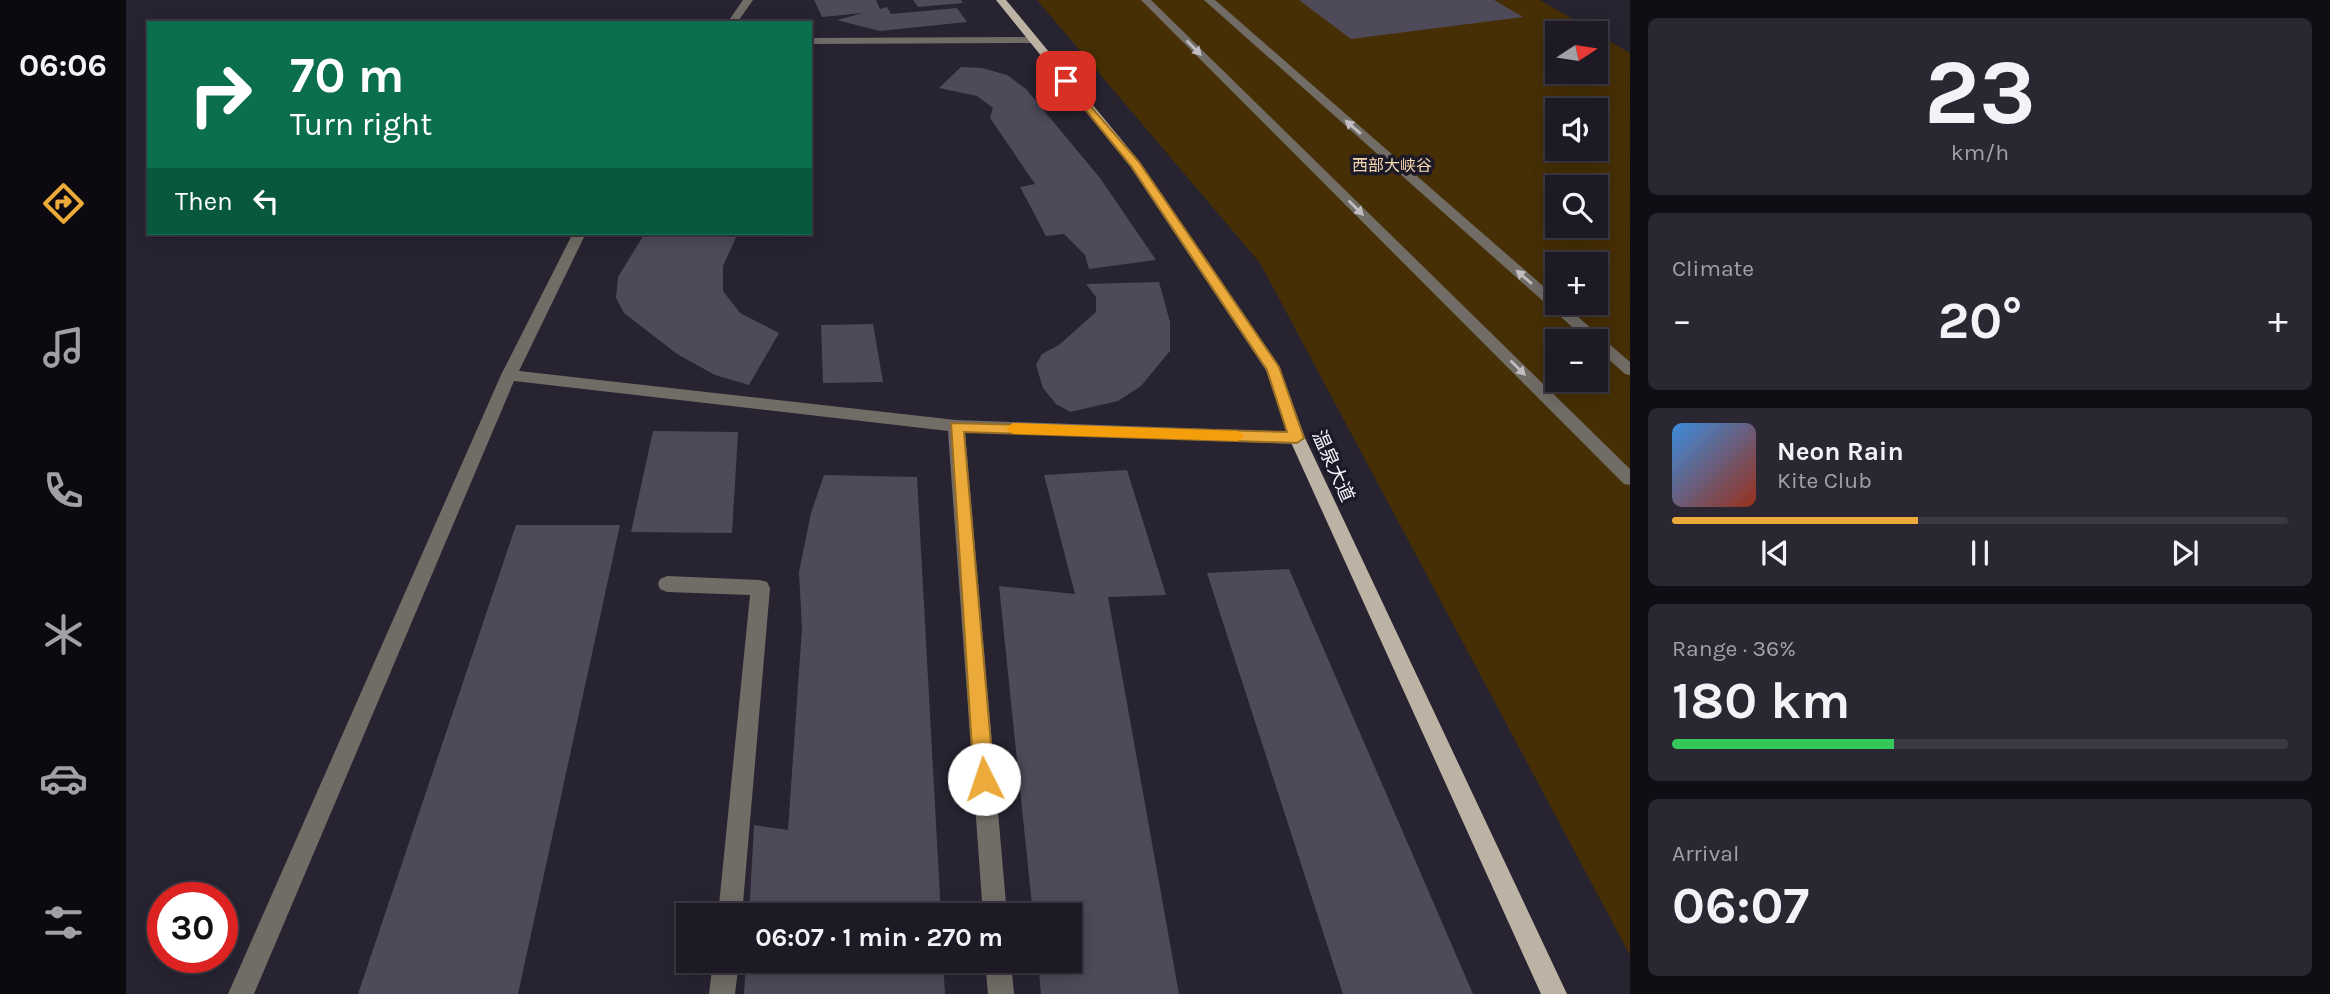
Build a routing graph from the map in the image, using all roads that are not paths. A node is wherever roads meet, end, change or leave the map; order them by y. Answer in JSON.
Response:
{"nodes":[{"id":1,"x":748,"y":0,"type":"edge"},
{"id":2,"x":1001,"y":0,"type":"edge"},
{"id":3,"x":1146,"y":0,"type":"edge"},
{"id":4,"x":1209,"y":0,"type":"edge"},
{"id":5,"x":733,"y":21,"type":"edge"},
{"id":6,"x":1032,"y":40,"type":"junction"},
{"id":7,"x":812,"y":41,"type":"edge"},
{"id":8,"x":578,"y":235,"type":"edge"},
{"id":9,"x":1630,"y":370,"type":"edge"},
{"id":10,"x":509,"y":374,"type":"junction"},
{"id":11,"x":956,"y":426,"type":"junction"},
{"id":12,"x":1297,"y":438,"type":"junction"},
{"id":13,"x":1630,"y":478,"type":"edge"},
{"id":14,"x":667,"y":584,"type":"dead end"},
{"id":15,"x":731,"y":903,"type":"edge"},
{"id":16,"x":994,"y":903,"type":"edge"},
{"id":17,"x":725,"y":973,"type":"edge"},
{"id":18,"x":999,"y":973,"type":"edge"},
{"id":19,"x":241,"y":994,"type":"edge"},
{"id":20,"x":722,"y":994,"type":"edge"},
{"id":21,"x":1001,"y":994,"type":"edge"},
{"id":22,"x":1554,"y":994,"type":"edge"}],
"edges":[{"from":1,"to":5,"type":"street"},
{"from":2,"to":6,"type":"main road","name":"温泉大道"},
{"from":3,"to":13,"type":"street","one_way":true},
{"from":9,"to":4,"type":"street","one_way":true},
{"from":6,"to":7,"type":"street"},
{"from":6,"to":12,"type":"main road","name":"温泉大道"},
{"from":8,"to":10,"type":"street"},
{"from":10,"to":11,"type":"street"},
{"from":10,"to":19,"type":"street"},
{"from":11,"to":12,"type":"street"},
{"from":11,"to":16,"type":"street"},
{"from":12,"to":22,"type":"main road","name":"温泉大道"},
{"from":14,"to":15,"type":"street"},
{"from":17,"to":20,"type":"street"},
{"from":18,"to":21,"type":"street"}]}
